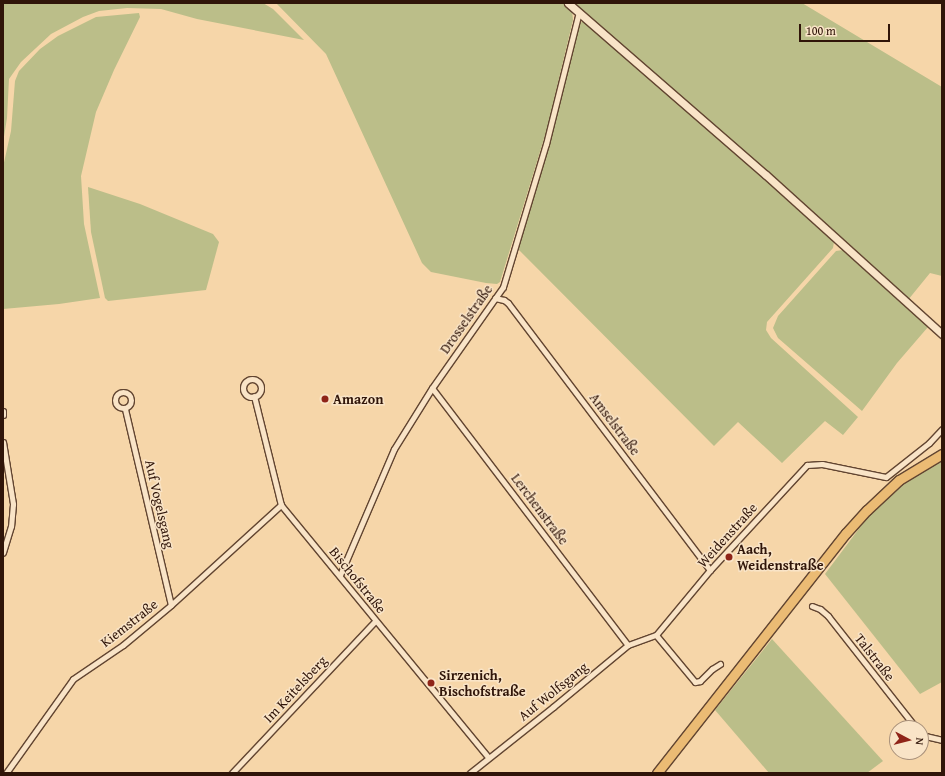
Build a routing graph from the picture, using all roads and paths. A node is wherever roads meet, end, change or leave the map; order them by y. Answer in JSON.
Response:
{"nodes":[{"id":1,"x":568,"y":3,"type":"edge"},
{"id":2,"x":578,"y":12,"type":"junction"},
{"id":3,"x":495,"y":298,"type":"junction"},
{"id":4,"x":942,"y":334,"type":"edge"},
{"id":5,"x":432,"y":388,"type":"junction"},
{"id":6,"x":254,"y":396,"type":"dead end"},
{"id":7,"x":125,"y":409,"type":"dead end"},
{"id":8,"x":3,"y":411,"type":"edge"},
{"id":9,"x":3,"y":415,"type":"edge"},
{"id":10,"x":942,"y":429,"type":"edge"},
{"id":11,"x":3,"y":442,"type":"edge"},
{"id":12,"x":942,"y":454,"type":"edge"},
{"id":13,"x":281,"y":505,"type":"junction"},
{"id":14,"x":3,"y":553,"type":"edge"},
{"id":15,"x":710,"y":570,"type":"junction"},
{"id":16,"x":340,"y":574,"type":"junction"},
{"id":17,"x":171,"y":605,"type":"junction"},
{"id":18,"x":812,"y":606,"type":"dead end"},
{"id":19,"x":376,"y":621,"type":"junction"},
{"id":20,"x":656,"y":635,"type":"junction"},
{"id":21,"x":628,"y":645,"type":"junction"},
{"id":22,"x":720,"y":664,"type":"dead end"},
{"id":23,"x":910,"y":720,"type":"edge"},
{"id":24,"x":929,"y":737,"type":"edge"},
{"id":25,"x":942,"y":740,"type":"edge"},
{"id":26,"x":488,"y":757,"type":"junction"},
{"id":27,"x":6,"y":773,"type":"edge"},
{"id":28,"x":232,"y":773,"type":"edge"},
{"id":29,"x":470,"y":773,"type":"edge"},
{"id":30,"x":657,"y":773,"type":"edge"}],
"edges":[{"from":1,"to":2,"type":"main road"},
{"from":2,"to":3,"type":"street","name":"Drosselstraße"},
{"from":2,"to":4,"type":"main road"},
{"from":3,"to":5,"type":"street","name":"Drosselstraße"},
{"from":3,"to":15,"type":"street","name":"Amselstraße"},
{"from":5,"to":16,"type":"street","name":"Drosselstraße"},
{"from":5,"to":21,"type":"street","name":"Lerchenstraße"},
{"from":6,"to":13,"type":"street","name":"Bischofstraße"},
{"from":7,"to":17,"type":"street","name":"Auf Vogelsgang"},
{"from":8,"to":9,"type":"street"},
{"from":10,"to":15,"type":"street","name":"Weidenstraße"},
{"from":11,"to":14,"type":"street"},
{"from":12,"to":30,"type":"highway"},
{"from":13,"to":16,"type":"street","name":"Bischofstraße"},
{"from":13,"to":17,"type":"street","name":"Kiemstraße"},
{"from":15,"to":20,"type":"street","name":"Weidenstraße"},
{"from":16,"to":19,"type":"street","name":"Bischofstraße"},
{"from":17,"to":27,"type":"street","name":"Kiemstraße"},
{"from":18,"to":23,"type":"street","name":"Talstraße"},
{"from":19,"to":26,"type":"street","name":"Bischofstraße"},
{"from":19,"to":28,"type":"street","name":"Im Keitelsberg"},
{"from":20,"to":21,"type":"street","name":"Auf Wolfsgang"},
{"from":20,"to":22,"type":"street"},
{"from":21,"to":26,"type":"street","name":"Auf Wolfsgang"},
{"from":24,"to":25,"type":"street"},
{"from":26,"to":29,"type":"street","name":"Auf Wolfsgang"}]}
